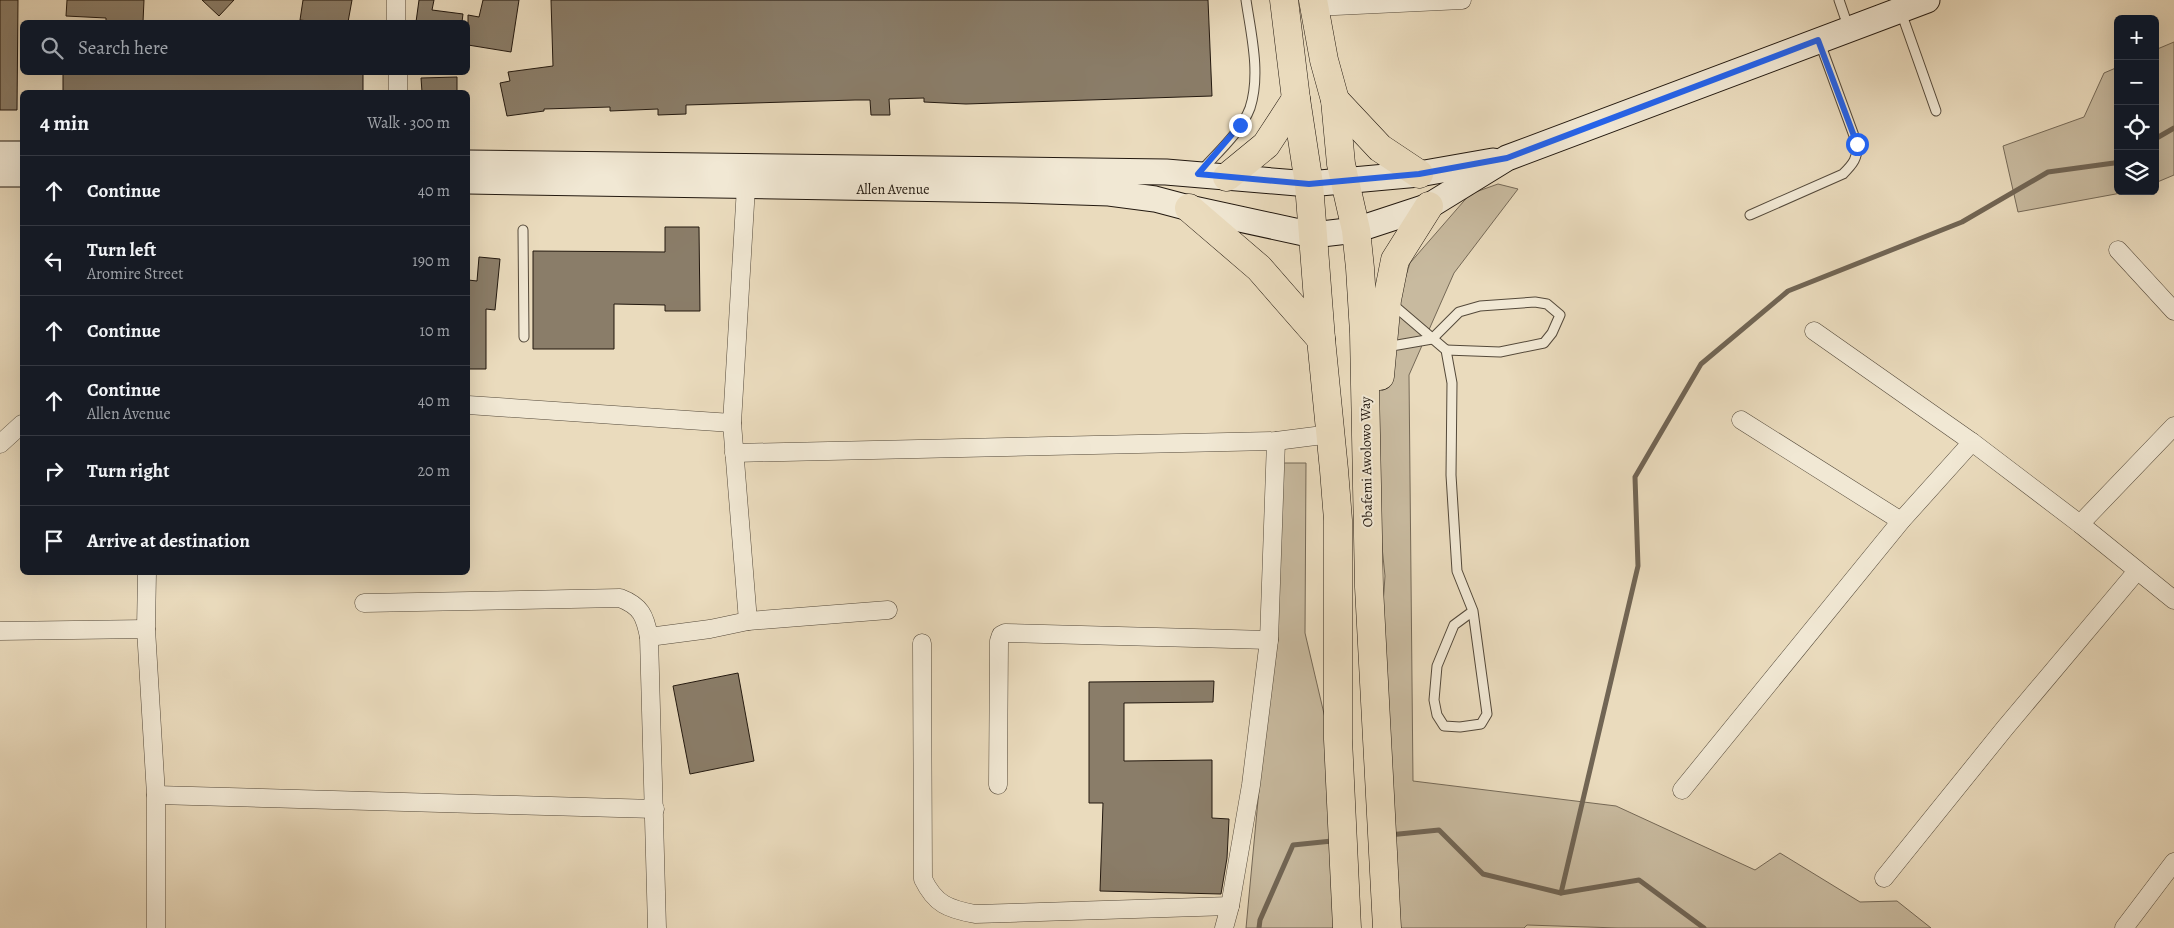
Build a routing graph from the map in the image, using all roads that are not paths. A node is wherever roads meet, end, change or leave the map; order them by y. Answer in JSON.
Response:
{"nodes":[{"id":1,"x":396,"y":0,"type":"edge"},
{"id":2,"x":1246,"y":0,"type":"edge"},
{"id":3,"x":1284,"y":0,"type":"edge"},
{"id":4,"x":1462,"y":0,"type":"edge"},
{"id":5,"x":1839,"y":0,"type":"edge"},
{"id":6,"x":1927,"y":0,"type":"edge"},
{"id":7,"x":1314,"y":3,"type":"edge"},
{"id":8,"x":1900,"y":10,"type":"junction"},
{"id":9,"x":396,"y":20,"type":"edge"},
{"id":10,"x":1849,"y":29,"type":"junction"},
{"id":11,"x":1818,"y":40,"type":"junction"},
{"id":12,"x":398,"y":75,"type":"edge"},
{"id":13,"x":398,"y":90,"type":"edge"},
{"id":14,"x":1296,"y":100,"type":"junction"},
{"id":15,"x":1335,"y":100,"type":"junction"},
{"id":16,"x":1936,"y":111,"type":"dead end"},
{"id":17,"x":0,"y":154,"type":"edge"},
{"id":18,"x":20,"y":154,"type":"edge"},
{"id":19,"x":1507,"y":158,"type":"junction"},
{"id":20,"x":470,"y":163,"type":"edge"},
{"id":21,"x":0,"y":174,"type":"edge"},
{"id":22,"x":20,"y":174,"type":"edge"},
{"id":23,"x":1198,"y":174,"type":"junction"},
{"id":24,"x":1419,"y":174,"type":"junction"},
{"id":25,"x":1227,"y":177,"type":"junction"},
{"id":26,"x":470,"y":181,"type":"edge"},
{"id":27,"x":1345,"y":182,"type":"junction"},
{"id":28,"x":1309,"y":184,"type":"junction"},
{"id":29,"x":746,"y":187,"type":"junction"},
{"id":30,"x":1428,"y":206,"type":"junction"},
{"id":31,"x":1189,"y":208,"type":"junction"},
{"id":32,"x":1750,"y":214,"type":"dead end"},
{"id":33,"x":523,"y":230,"type":"dead end"},
{"id":34,"x":1356,"y":230,"type":"junction"},
{"id":35,"x":1313,"y":234,"type":"junction"},
{"id":36,"x":2118,"y":250,"type":"dead end"},
{"id":37,"x":1387,"y":300,"type":"junction"},
{"id":38,"x":2174,"y":311,"type":"edge"},
{"id":39,"x":1814,"y":332,"type":"dead end"},
{"id":40,"x":524,"y":337,"type":"dead end"},
{"id":41,"x":1321,"y":339,"type":"junction"},
{"id":42,"x":1432,"y":339,"type":"junction"},
{"id":43,"x":1382,"y":348,"type":"junction"},
{"id":44,"x":1446,"y":350,"type":"junction"},
{"id":45,"x":470,"y":405,"type":"edge"},
{"id":46,"x":1741,"y":420,"type":"dead end"},
{"id":47,"x":732,"y":423,"type":"junction"},
{"id":48,"x":20,"y":426,"type":"edge"},
{"id":49,"x":2174,"y":426,"type":"edge"},
{"id":50,"x":1331,"y":434,"type":"junction"},
{"id":51,"x":1276,"y":441,"type":"junction"},
{"id":52,"x":1972,"y":442,"type":"junction"},
{"id":53,"x":0,"y":444,"type":"edge"},
{"id":54,"x":734,"y":453,"type":"junction"},
{"id":55,"x":1901,"y":521,"type":"junction"},
{"id":56,"x":2080,"y":524,"type":"junction"},
{"id":57,"x":2137,"y":571,"type":"junction"},
{"id":58,"x":147,"y":575,"type":"edge"},
{"id":59,"x":1369,"y":587,"type":"junction"},
{"id":60,"x":2174,"y":600,"type":"edge"},
{"id":61,"x":364,"y":603,"type":"dead end"},
{"id":62,"x":888,"y":610,"type":"dead end"},
{"id":63,"x":1473,"y":610,"type":"junction"},
{"id":64,"x":748,"y":621,"type":"junction"},
{"id":65,"x":146,"y":629,"type":"junction"},
{"id":66,"x":0,"y":631,"type":"edge"},
{"id":67,"x":649,"y":637,"type":"junction"},
{"id":68,"x":1269,"y":640,"type":"junction"},
{"id":69,"x":922,"y":643,"type":"dead end"},
{"id":70,"x":998,"y":785,"type":"dead end"},
{"id":71,"x":1682,"y":790,"type":"dead end"},
{"id":72,"x":156,"y":795,"type":"junction"},
{"id":73,"x":655,"y":809,"type":"junction"},
{"id":74,"x":2174,"y":862,"type":"edge"},
{"id":75,"x":1884,"y":878,"type":"dead end"},
{"id":76,"x":1230,"y":906,"type":"junction"},
{"id":77,"x":156,"y":928,"type":"edge"},
{"id":78,"x":657,"y":928,"type":"edge"},
{"id":79,"x":1224,"y":928,"type":"edge"},
{"id":80,"x":1347,"y":928,"type":"edge"},
{"id":81,"x":1387,"y":928,"type":"edge"},
{"id":82,"x":2124,"y":928,"type":"edge"}],
"edges":[{"from":1,"to":9,"type":"street"},
{"from":2,"to":23,"type":"lane"},
{"from":3,"to":14,"type":"main road"},
{"from":4,"to":7,"type":"street"},
{"from":5,"to":10,"type":"lane"},
{"from":6,"to":8,"type":"main road"},
{"from":7,"to":15,"type":"main road","name":"Obafemi Awolowo Way"},
{"from":8,"to":10,"type":"main road"},
{"from":8,"to":16,"type":"lane"},
{"from":10,"to":11,"type":"main road"},
{"from":11,"to":19,"type":"main road"},
{"from":11,"to":32,"type":"lane"},
{"from":12,"to":13,"type":"street"},
{"from":14,"to":25,"type":"main road"},
{"from":14,"to":28,"type":"main road"},
{"from":15,"to":24,"type":"main road"},
{"from":15,"to":27,"type":"main road","name":"Obafemi Awolowo Way"},
{"from":17,"to":18,"type":"main road"},
{"from":19,"to":24,"type":"main road","name":"Allen Avenue"},
{"from":19,"to":30,"type":"main road","name":"Allen Avenue"},
{"from":20,"to":23,"type":"main road","name":"Allen Avenue"},
{"from":21,"to":22,"type":"main road"},
{"from":23,"to":25,"type":"main road","name":"Allen Avenue"},
{"from":24,"to":27,"type":"main road","name":"Allen Avenue"},
{"from":25,"to":28,"type":"main road","name":"Allen Avenue"},
{"from":26,"to":29,"type":"main road","name":"Allen Avenue"},
{"from":27,"to":28,"type":"main road","name":"Allen Avenue"},
{"from":27,"to":34,"type":"main road","name":"Obafemi Awolowo Way"},
{"from":28,"to":35,"type":"main road"},
{"from":29,"to":31,"type":"main road","name":"Allen Avenue"},
{"from":29,"to":47,"type":"street"},
{"from":30,"to":34,"type":"main road","name":"Allen Avenue"},
{"from":30,"to":37,"type":"main road"},
{"from":31,"to":35,"type":"main road","name":"Allen Avenue"},
{"from":31,"to":41,"type":"main road"},
{"from":33,"to":40,"type":"lane"},
{"from":34,"to":35,"type":"main road","name":"Allen Avenue"},
{"from":34,"to":59,"type":"main road","name":"Obafemi Awolowo Way"},
{"from":35,"to":41,"type":"main road"},
{"from":36,"to":38,"type":"street"},
{"from":37,"to":42,"type":"lane"},
{"from":37,"to":43,"type":"main road"},
{"from":39,"to":52,"type":"street"},
{"from":41,"to":50,"type":"main road"},
{"from":42,"to":43,"type":"lane"},
{"from":42,"to":44,"type":"lane"},
{"from":42,"to":44,"type":"lane"},
{"from":43,"to":59,"type":"main road"},
{"from":44,"to":63,"type":"lane"},
{"from":45,"to":47,"type":"street"},
{"from":46,"to":55,"type":"street"},
{"from":47,"to":54,"type":"street"},
{"from":48,"to":53,"type":"street"},
{"from":49,"to":56,"type":"street"},
{"from":50,"to":51,"type":"street"},
{"from":50,"to":80,"type":"main road"},
{"from":51,"to":54,"type":"street"},
{"from":51,"to":68,"type":"street"},
{"from":52,"to":55,"type":"street"},
{"from":52,"to":56,"type":"street"},
{"from":54,"to":64,"type":"street"},
{"from":55,"to":71,"type":"street"},
{"from":56,"to":57,"type":"street"},
{"from":57,"to":60,"type":"street"},
{"from":57,"to":75,"type":"street"},
{"from":58,"to":65,"type":"street"},
{"from":59,"to":81,"type":"main road","name":"Obafemi Awolowo Way"},
{"from":61,"to":67,"type":"street"},
{"from":62,"to":64,"type":"street"},
{"from":63,"to":63,"type":"lane"},
{"from":64,"to":67,"type":"street"},
{"from":65,"to":66,"type":"street"},
{"from":65,"to":72,"type":"street"},
{"from":67,"to":73,"type":"street"},
{"from":68,"to":70,"type":"street"},
{"from":68,"to":76,"type":"street"},
{"from":69,"to":76,"type":"street"},
{"from":72,"to":73,"type":"street"},
{"from":72,"to":77,"type":"street"},
{"from":73,"to":78,"type":"street"},
{"from":74,"to":82,"type":"street"},
{"from":76,"to":79,"type":"street"}]}
